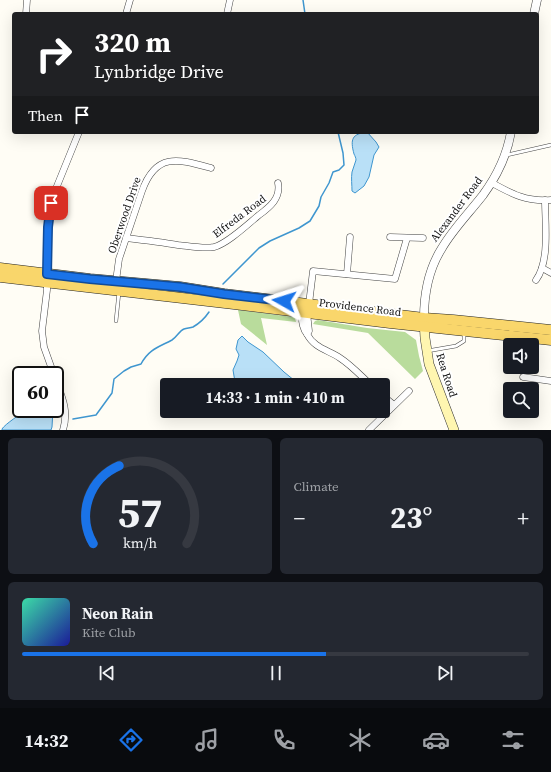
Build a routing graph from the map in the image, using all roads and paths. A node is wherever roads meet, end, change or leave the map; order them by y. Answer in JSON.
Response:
{"nodes":[{"id":1,"x":26,"y":0,"type":"edge"},
{"id":2,"x":130,"y":0,"type":"edge"},
{"id":3,"x":230,"y":0,"type":"edge"},
{"id":4,"x":537,"y":0,"type":"edge"},
{"id":5,"x":26,"y":12,"type":"edge"},
{"id":6,"x":127,"y":12,"type":"edge"},
{"id":7,"x":227,"y":12,"type":"edge"},
{"id":8,"x":534,"y":12,"type":"edge"},
{"id":9,"x":78,"y":134,"type":"edge"},
{"id":10,"x":511,"y":134,"type":"edge"},
{"id":11,"x":551,"y":145,"type":"edge"},
{"id":12,"x":505,"y":156,"type":"junction"},
{"id":13,"x":211,"y":168,"type":"dead end"},
{"id":14,"x":278,"y":183,"type":"dead end"},
{"id":15,"x":492,"y":183,"type":"junction"},
{"id":16,"x":548,"y":200,"type":"edge"},
{"id":17,"x":350,"y":237,"type":"dead end"},
{"id":18,"x":390,"y":237,"type":"dead end"},
{"id":19,"x":126,"y":238,"type":"junction"},
{"id":20,"x":407,"y":238,"type":"junction"},
{"id":21,"x":423,"y":238,"type":"dead end"},
{"id":22,"x":0,"y":268,"type":"edge"},
{"id":23,"x":542,"y":268,"type":"junction"},
{"id":24,"x":551,"y":273,"type":"edge"},
{"id":25,"x":346,"y":274,"type":"junction"},
{"id":26,"x":0,"y":277,"type":"edge"},
{"id":27,"x":47,"y":278,"type":"junction"},
{"id":28,"x":536,"y":280,"type":"dead end"},
{"id":29,"x":118,"y":286,"type":"junction"},
{"id":30,"x":306,"y":310,"type":"junction"},
{"id":31,"x":116,"y":321,"type":"dead end"},
{"id":32,"x":424,"y":322,"type":"junction"},
{"id":33,"x":551,"y":330,"type":"edge"},
{"id":34,"x":464,"y":331,"type":"junction"},
{"id":35,"x":551,"y":340,"type":"edge"},
{"id":36,"x":427,"y":351,"type":"junction"},
{"id":37,"x":51,"y":366,"type":"edge"},
{"id":38,"x":523,"y":377,"type":"dead end"},
{"id":39,"x":363,"y":378,"type":"edge"},
{"id":40,"x":551,"y":381,"type":"edge"},
{"id":41,"x":409,"y":390,"type":"dead end"},
{"id":42,"x":390,"y":402,"type":"edge"},
{"id":43,"x":64,"y":405,"type":"edge"},
{"id":44,"x":394,"y":405,"type":"junction"},
{"id":45,"x":63,"y":430,"type":"edge"},
{"id":46,"x":369,"y":430,"type":"edge"},
{"id":47,"x":454,"y":430,"type":"edge"}],
"edges":[{"from":1,"to":5,"type":"street"},
{"from":2,"to":6,"type":"street"},
{"from":3,"to":7,"type":"street"},
{"from":4,"to":8,"type":"street"},
{"from":9,"to":27,"type":"street"},
{"from":10,"to":12,"type":"street","name":"Alexander Road"},
{"from":11,"to":12,"type":"lane"},
{"from":12,"to":15,"type":"street","name":"Alexander Road"},
{"from":13,"to":19,"type":"street","name":"Oberwood Drive"},
{"from":14,"to":19,"type":"street","name":"Elfreda Road"},
{"from":15,"to":16,"type":"street"},
{"from":15,"to":32,"type":"street","name":"Alexander Road"},
{"from":16,"to":23,"type":"street"},
{"from":17,"to":25,"type":"street"},
{"from":18,"to":20,"type":"street"},
{"from":19,"to":29,"type":"street","name":"Oberwood Drive"},
{"from":20,"to":21,"type":"street"},
{"from":20,"to":25,"type":"street"},
{"from":22,"to":27,"type":"main road","name":"Providence Road"},
{"from":23,"to":24,"type":"street"},
{"from":23,"to":28,"type":"street"},
{"from":25,"to":30,"type":"street"},
{"from":26,"to":27,"type":"main road","name":"Providence Road"},
{"from":27,"to":29,"type":"main road","name":"Providence Road"},
{"from":27,"to":37,"type":"street"},
{"from":29,"to":30,"type":"main road","name":"Providence Road"},
{"from":29,"to":31,"type":"lane"},
{"from":30,"to":32,"type":"main road","name":"Providence Road"},
{"from":30,"to":39,"type":"street"},
{"from":32,"to":33,"type":"main road","name":"Providence Road"},
{"from":32,"to":34,"type":"main road","name":"Providence Road"},
{"from":32,"to":36,"type":"main road","name":"Rea Road"},
{"from":34,"to":35,"type":"main road","name":"Providence Road"},
{"from":34,"to":36,"type":"lane"},
{"from":36,"to":47,"type":"main road","name":"Rea Road"},
{"from":38,"to":40,"type":"street"},
{"from":41,"to":44,"type":"street"},
{"from":42,"to":44,"type":"street"},
{"from":43,"to":45,"type":"street"},
{"from":44,"to":46,"type":"street"}]}
